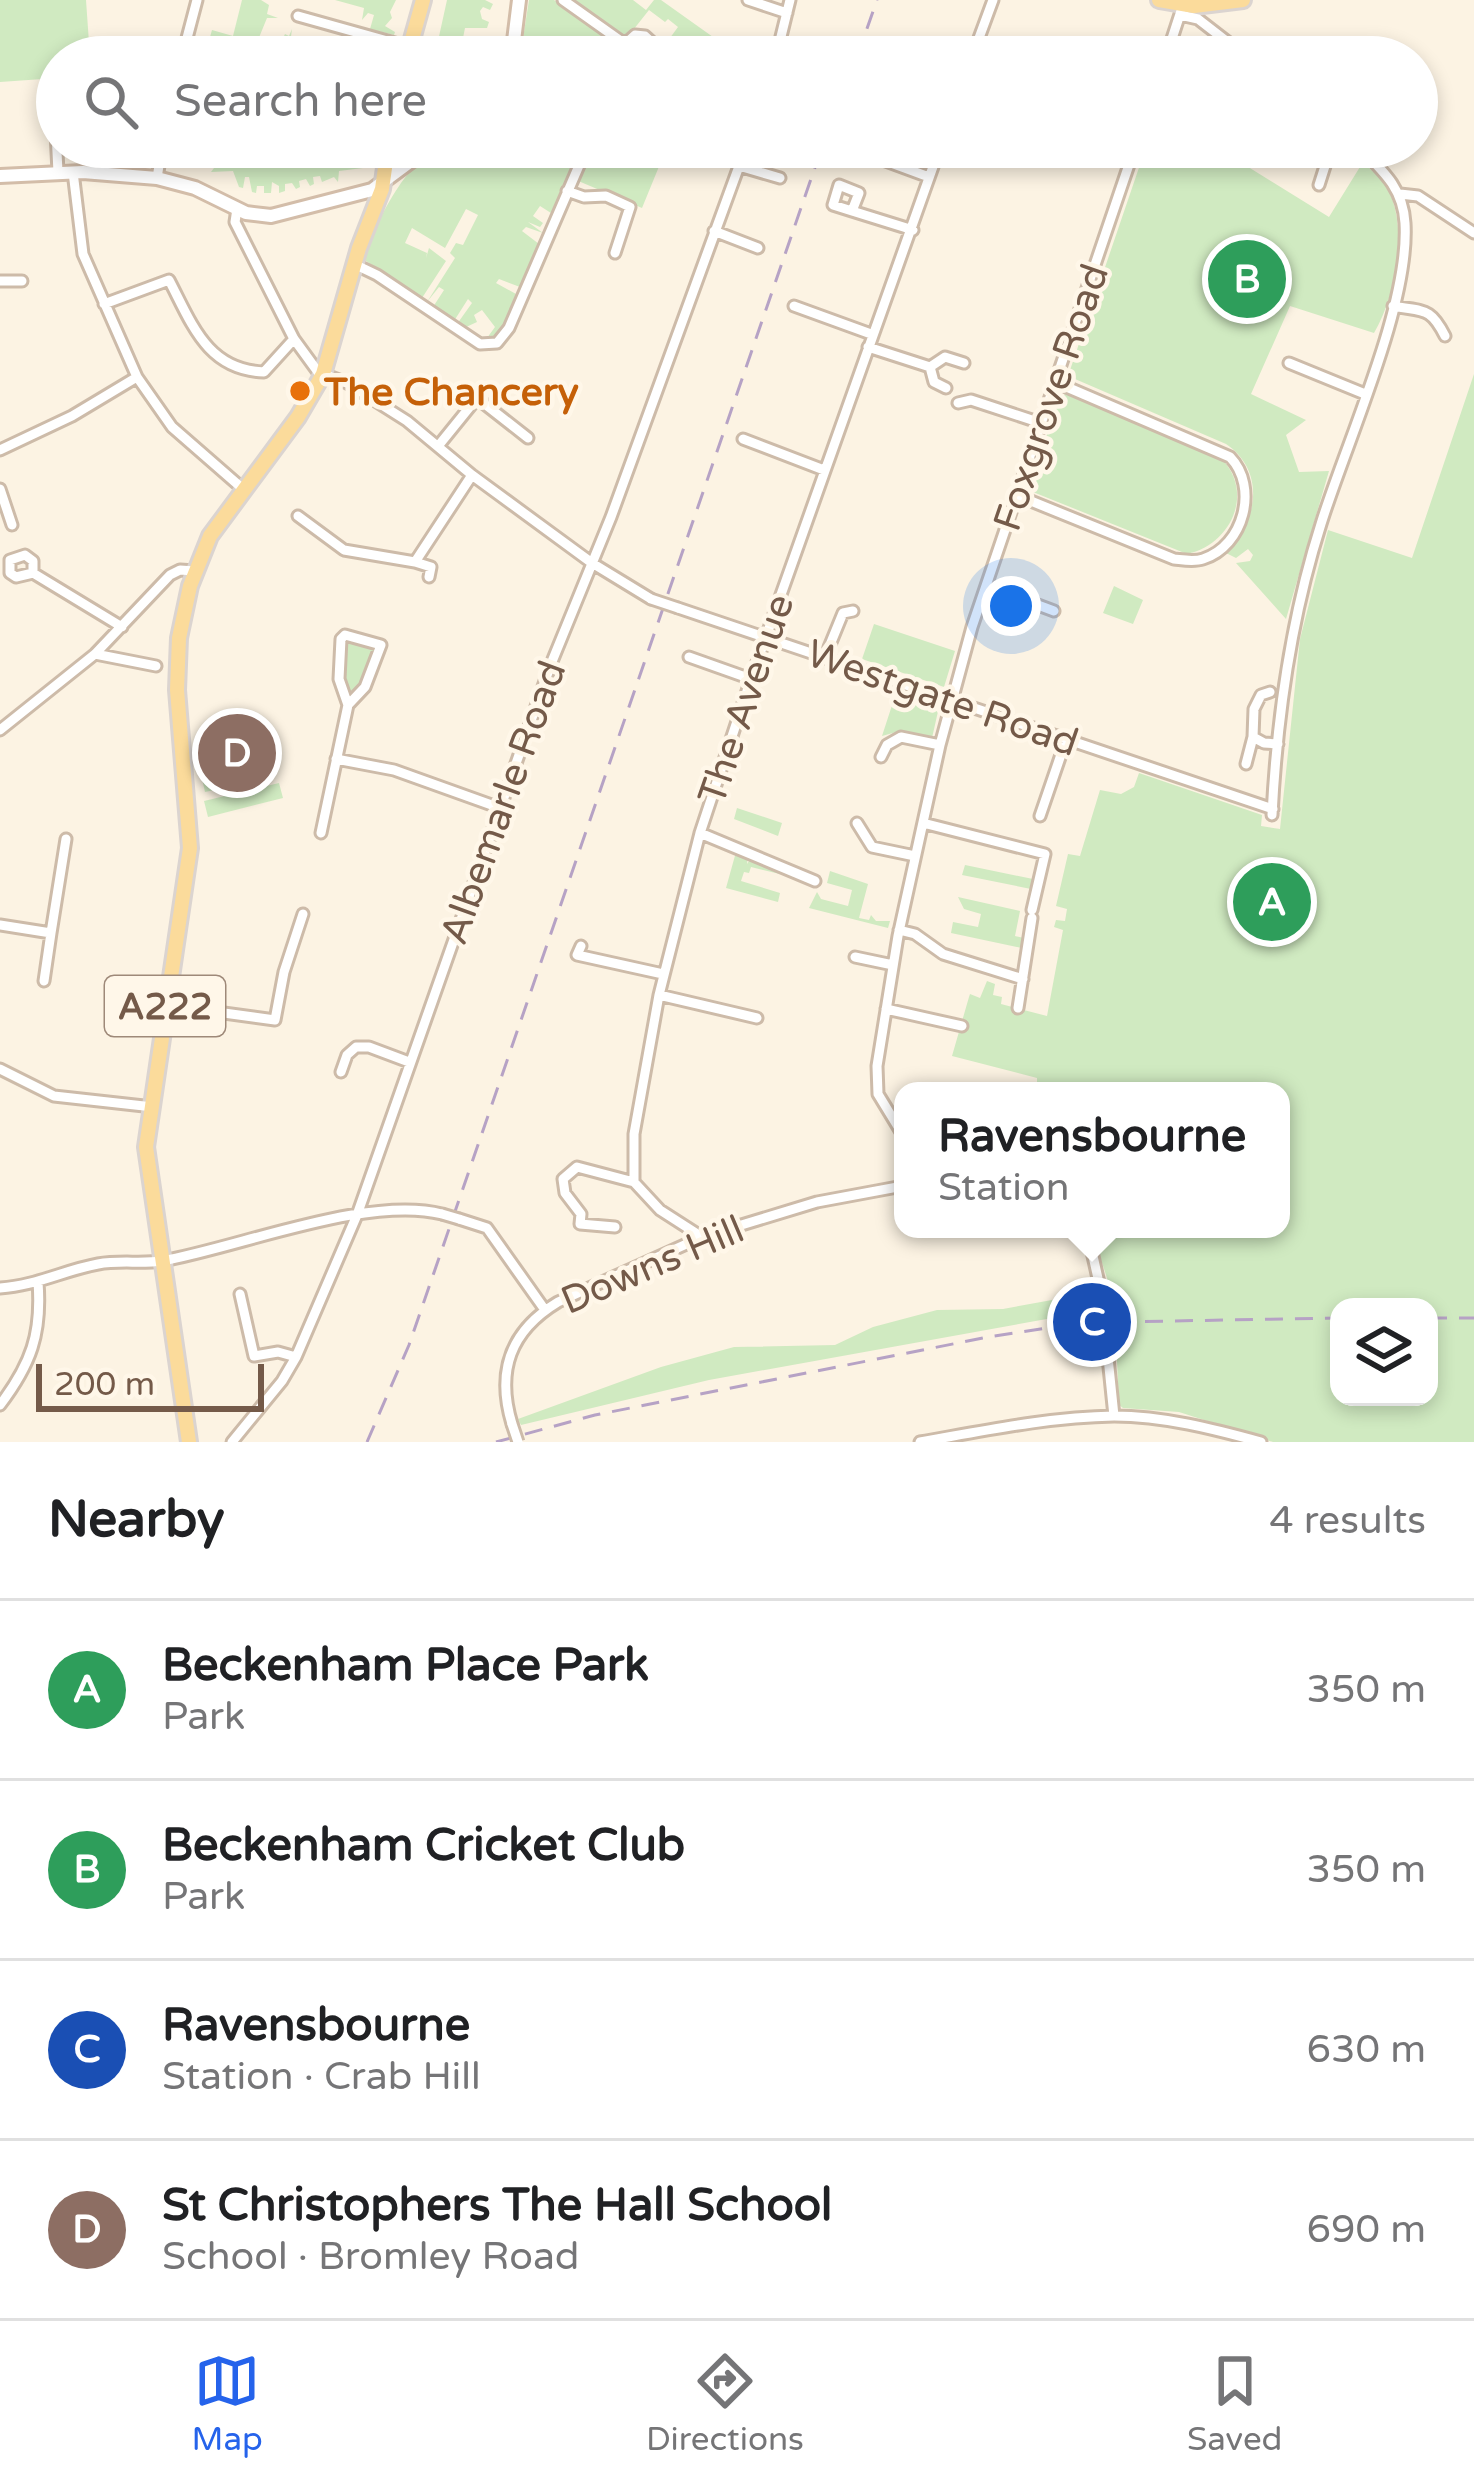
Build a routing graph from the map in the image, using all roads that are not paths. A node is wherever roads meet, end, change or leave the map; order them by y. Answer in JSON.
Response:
{"nodes":[{"id":1,"x":197,"y":0,"type":"edge"},
{"id":2,"x":422,"y":0,"type":"edge"},
{"id":3,"x":519,"y":0,"type":"edge"},
{"id":4,"x":563,"y":0,"type":"edge"},
{"id":5,"x":748,"y":0,"type":"edge"},
{"id":6,"x":790,"y":0,"type":"edge"},
{"id":7,"x":993,"y":0,"type":"edge"},
{"id":8,"x":1159,"y":0,"type":"edge"},
{"id":9,"x":1243,"y":0,"type":"edge"},
{"id":10,"x":1183,"y":7,"type":"edge"},
{"id":11,"x":787,"y":13,"type":"junction"},
{"id":12,"x":298,"y":16,"type":"dead end"},
{"id":13,"x":188,"y":36,"type":"edge"},
{"id":14,"x":359,"y":36,"type":"edge"},
{"id":15,"x":412,"y":36,"type":"edge"},
{"id":16,"x":515,"y":36,"type":"edge"},
{"id":17,"x":614,"y":36,"type":"edge"},
{"id":18,"x":781,"y":36,"type":"edge"},
{"id":19,"x":980,"y":36,"type":"edge"},
{"id":20,"x":1173,"y":36,"type":"edge"},
{"id":21,"x":1219,"y":36,"type":"edge"},
{"id":22,"x":58,"y":168,"type":"edge"},
{"id":23,"x":159,"y":168,"type":"edge"},
{"id":24,"x":385,"y":168,"type":"edge"},
{"id":25,"x":403,"y":168,"type":"edge"},
{"id":26,"x":578,"y":168,"type":"edge"},
{"id":27,"x":738,"y":168,"type":"edge"},
{"id":28,"x":746,"y":168,"type":"edge"},
{"id":29,"x":905,"y":168,"type":"edge"},
{"id":30,"x":932,"y":168,"type":"edge"},
{"id":31,"x":1129,"y":168,"type":"edge"},
{"id":32,"x":1324,"y":168,"type":"edge"},
{"id":33,"x":1377,"y":168,"type":"edge"},
{"id":34,"x":58,"y":172,"type":"junction"},
{"id":35,"x":74,"y":172,"type":"junction"},
{"id":36,"x":0,"y":176,"type":"edge"},
{"id":37,"x":929,"y":177,"type":"junction"},
{"id":38,"x":157,"y":178,"type":"junction"},
{"id":39,"x":780,"y":178,"type":"dead end"},
{"id":40,"x":383,"y":184,"type":"junction"},
{"id":41,"x":1318,"y":185,"type":"dead end"},
{"id":42,"x":567,"y":191,"type":"junction"},
{"id":43,"x":1400,"y":194,"type":"junction"},
{"id":44,"x":237,"y":209,"type":"junction"},
{"id":45,"x":852,"y":211,"type":"dead end"},
{"id":46,"x":913,"y":230,"type":"junction"},
{"id":47,"x":715,"y":231,"type":"junction"},
{"id":48,"x":1474,"y":233,"type":"edge"},
{"id":49,"x":758,"y":248,"type":"dead end"},
{"id":50,"x":615,"y":253,"type":"dead end"},
{"id":51,"x":353,"y":264,"type":"junction"},
{"id":52,"x":0,"y":280,"type":"edge"},
{"id":53,"x":22,"y":281,"type":"dead end"},
{"id":54,"x":104,"y":304,"type":"junction"},
{"id":55,"x":794,"y":306,"type":"dead end"},
{"id":56,"x":1393,"y":306,"type":"junction"},
{"id":57,"x":872,"y":334,"type":"junction"},
{"id":58,"x":1445,"y":336,"type":"dead end"},
{"id":59,"x":295,"y":339,"type":"junction"},
{"id":60,"x":868,"y":347,"type":"junction"},
{"id":61,"x":964,"y":363,"type":"dead end"},
{"id":62,"x":1289,"y":363,"type":"dead end"},
{"id":63,"x":931,"y":368,"type":"junction"},
{"id":64,"x":323,"y":374,"type":"junction"},
{"id":65,"x":137,"y":377,"type":"junction"},
{"id":66,"x":1055,"y":382,"type":"junction"},
{"id":67,"x":946,"y":388,"type":"dead end"},
{"id":68,"x":1365,"y":394,"type":"junction"},
{"id":69,"x":958,"y":403,"type":"dead end"},
{"id":70,"x":1041,"y":423,"type":"junction"},
{"id":71,"x":528,"y":438,"type":"dead end"},
{"id":72,"x":743,"y":439,"type":"dead end"},
{"id":73,"x":439,"y":445,"type":"junction"},
{"id":74,"x":0,"y":450,"type":"edge"},
{"id":75,"x":824,"y":470,"type":"junction"},
{"id":76,"x":472,"y":475,"type":"junction"},
{"id":77,"x":0,"y":489,"type":"edge"},
{"id":78,"x":244,"y":489,"type":"junction"},
{"id":79,"x":1016,"y":495,"type":"junction"},
{"id":80,"x":298,"y":516,"type":"dead end"},
{"id":81,"x":12,"y":525,"type":"dead end"},
{"id":82,"x":415,"y":562,"type":"junction"},
{"id":83,"x":592,"y":563,"type":"junction"},
{"id":84,"x":195,"y":571,"type":"junction"},
{"id":85,"x":33,"y":573,"type":"dead end"},
{"id":86,"x":429,"y":578,"type":"dead end"},
{"id":87,"x":984,"y":593,"type":"junction"},
{"id":88,"x":1039,"y":607,"type":"junction"},
{"id":89,"x":853,"y":611,"type":"dead end"},
{"id":90,"x":1054,"y":611,"type":"dead end"},
{"id":91,"x":1034,"y":624,"type":"dead end"},
{"id":92,"x":122,"y":627,"type":"junction"},
{"id":93,"x":766,"y":637,"type":"junction"},
{"id":94,"x":95,"y":654,"type":"junction"},
{"id":95,"x":689,"y":657,"type":"dead end"},
{"id":96,"x":825,"y":657,"type":"junction"},
{"id":97,"x":156,"y":666,"type":"dead end"},
{"id":98,"x":751,"y":679,"type":"junction"},
{"id":99,"x":1270,"y":692,"type":"dead end"},
{"id":100,"x":952,"y":699,"type":"junction"},
{"id":101,"x":348,"y":705,"type":"junction"},
{"id":102,"x":0,"y":730,"type":"edge"},
{"id":103,"x":1253,"y":737,"type":"junction"},
{"id":104,"x":1066,"y":740,"type":"junction"},
{"id":105,"x":1278,"y":743,"type":"junction"},
{"id":106,"x":940,"y":745,"type":"junction"},
{"id":107,"x":881,"y":757,"type":"dead end"},
{"id":108,"x":336,"y":759,"type":"junction"},
{"id":109,"x":1246,"y":764,"type":"dead end"},
{"id":110,"x":500,"y":808,"type":"junction"},
{"id":111,"x":1040,"y":816,"type":"dead end"},
{"id":112,"x":857,"y":823,"type":"dead end"},
{"id":113,"x":923,"y":823,"type":"junction"},
{"id":114,"x":321,"y":832,"type":"dead end"},
{"id":115,"x":700,"y":833,"type":"junction"},
{"id":116,"x":66,"y":839,"type":"dead end"},
{"id":117,"x":915,"y":856,"type":"junction"},
{"id":118,"x":815,"y":880,"type":"dead end"},
{"id":119,"x":303,"y":914,"type":"dead end"},
{"id":120,"x":0,"y":925,"type":"edge"},
{"id":121,"x":899,"y":930,"type":"junction"},
{"id":122,"x":51,"y":933,"type":"junction"},
{"id":123,"x":581,"y":946,"type":"dead end"},
{"id":124,"x":855,"y":957,"type":"dead end"},
{"id":125,"x":893,"y":965,"type":"junction"},
{"id":126,"x":663,"y":974,"type":"junction"},
{"id":127,"x":1023,"y":979,"type":"junction"},
{"id":128,"x":44,"y":981,"type":"dead end"},
{"id":129,"x":659,"y":994,"type":"junction"},
{"id":130,"x":165,"y":1005,"type":"junction"},
{"id":131,"x":1018,"y":1008,"type":"dead end"},
{"id":132,"x":886,"y":1009,"type":"junction"},
{"id":133,"x":757,"y":1018,"type":"dead end"},
{"id":134,"x":962,"y":1026,"type":"dead end"},
{"id":135,"x":410,"y":1061,"type":"junction"},
{"id":136,"x":0,"y":1069,"type":"edge"},
{"id":137,"x":341,"y":1072,"type":"dead end"},
{"id":138,"x":153,"y":1107,"type":"junction"},
{"id":139,"x":894,"y":1120,"type":"edge"},
{"id":140,"x":634,"y":1182,"type":"junction"},
{"id":141,"x":894,"y":1188,"type":"edge"},
{"id":142,"x":357,"y":1215,"type":"junction"},
{"id":143,"x":615,"y":1227,"type":"dead end"},
{"id":144,"x":702,"y":1237,"type":"junction"},
{"id":145,"x":1090,"y":1238,"type":"edge"},
{"id":146,"x":160,"y":1261,"type":"junction"},
{"id":147,"x":38,"y":1282,"type":"junction"},
{"id":148,"x":0,"y":1288,"type":"edge"},
{"id":149,"x":240,"y":1294,"type":"dead end"},
{"id":150,"x":544,"y":1310,"type":"junction"},
{"id":151,"x":296,"y":1358,"type":"junction"},
{"id":152,"x":0,"y":1405,"type":"edge"},
{"id":153,"x":1114,"y":1416,"type":"junction"},
{"id":154,"x":1021,"y":1425,"type":"junction"},
{"id":155,"x":189,"y":1442,"type":"edge"},
{"id":156,"x":232,"y":1442,"type":"edge"},
{"id":157,"x":518,"y":1442,"type":"edge"},
{"id":158,"x":920,"y":1442,"type":"edge"},
{"id":159,"x":1024,"y":1442,"type":"edge"},
{"id":160,"x":1261,"y":1442,"type":"edge"}],
"edges":[{"from":1,"to":13,"type":"street"},
{"from":2,"to":15,"type":"main road"},
{"from":3,"to":16,"type":"main road"},
{"from":4,"to":17,"type":"street"},
{"from":5,"to":11,"type":"street"},
{"from":6,"to":11,"type":"street"},
{"from":7,"to":19,"type":"street"},
{"from":8,"to":10,"type":"main road"},
{"from":9,"to":10,"type":"main road"},
{"from":10,"to":20,"type":"street"},
{"from":10,"to":21,"type":"street"},
{"from":11,"to":18,"type":"street"},
{"from":12,"to":14,"type":"street"},
{"from":22,"to":34,"type":"street"},
{"from":23,"to":38,"type":"street"},
{"from":24,"to":40,"type":"main road","number":"A222"},
{"from":25,"to":40,"type":"main road"},
{"from":26,"to":42,"type":"street"},
{"from":27,"to":47,"type":"street","name":"Albemarle Road"},
{"from":28,"to":39,"type":"street"},
{"from":29,"to":37,"type":"street"},
{"from":30,"to":37,"type":"street","name":"The Avenue"},
{"from":31,"to":66,"type":"street","name":"Foxgrove Road"},
{"from":32,"to":41,"type":"street"},
{"from":33,"to":43,"type":"street"},
{"from":34,"to":35,"type":"main road"},
{"from":34,"to":36,"type":"main road"},
{"from":35,"to":38,"type":"main road"},
{"from":35,"to":54,"type":"street"},
{"from":37,"to":46,"type":"street","name":"The Avenue"},
{"from":38,"to":44,"type":"main road"},
{"from":40,"to":44,"type":"main road"},
{"from":40,"to":51,"type":"main road","number":"A222"},
{"from":42,"to":50,"type":"street"},
{"from":42,"to":51,"type":"street"},
{"from":43,"to":48,"type":"street"},
{"from":43,"to":56,"type":"street"},
{"from":44,"to":59,"type":"street"},
{"from":45,"to":46,"type":"street"},
{"from":46,"to":57,"type":"street","name":"The Avenue"},
{"from":47,"to":49,"type":"street"},
{"from":47,"to":83,"type":"street","name":"Albemarle Road"},
{"from":51,"to":64,"type":"main road","number":"A222"},
{"from":52,"to":53,"type":"street"},
{"from":54,"to":59,"type":"street"},
{"from":54,"to":65,"type":"street"},
{"from":55,"to":57,"type":"street"},
{"from":56,"to":58,"type":"street"},
{"from":56,"to":68,"type":"street"},
{"from":57,"to":60,"type":"street","name":"The Avenue"},
{"from":59,"to":64,"type":"street"},
{"from":60,"to":63,"type":"street"},
{"from":60,"to":75,"type":"street","name":"The Avenue"},
{"from":61,"to":63,"type":"street"},
{"from":62,"to":68,"type":"street"},
{"from":63,"to":67,"type":"street"},
{"from":64,"to":73,"type":"street","name":"Westgate Road"},
{"from":64,"to":78,"type":"main road","number":"A222"},
{"from":65,"to":74,"type":"street"},
{"from":65,"to":78,"type":"street"},
{"from":66,"to":70,"type":"street","name":"Foxgrove Road"},
{"from":66,"to":79,"type":"street"},
{"from":68,"to":105,"type":"street"},
{"from":69,"to":70,"type":"street"},
{"from":70,"to":79,"type":"street","name":"Foxgrove Road"},
{"from":71,"to":73,"type":"street"},
{"from":72,"to":75,"type":"street"},
{"from":73,"to":76,"type":"street","name":"Westgate Road"},
{"from":75,"to":93,"type":"street","name":"The Avenue"},
{"from":76,"to":82,"type":"street"},
{"from":76,"to":83,"type":"street","name":"Westgate Road"},
{"from":77,"to":81,"type":"street"},
{"from":78,"to":84,"type":"main road","number":"A222"},
{"from":79,"to":87,"type":"street","name":"Foxgrove Road"},
{"from":80,"to":82,"type":"street"},
{"from":82,"to":86,"type":"street"},
{"from":83,"to":93,"type":"street","name":"Westgate Road","bridge":true},
{"from":83,"to":110,"type":"street","name":"Albemarle Road"},
{"from":84,"to":92,"type":"street"},
{"from":84,"to":130,"type":"main road","number":"A222"},
{"from":85,"to":92,"type":"street"},
{"from":87,"to":88,"type":"street"},
{"from":87,"to":100,"type":"street","name":"Foxgrove Road"},
{"from":88,"to":90,"type":"street"},
{"from":88,"to":91,"type":"street"},
{"from":89,"to":96,"type":"street"},
{"from":92,"to":94,"type":"street"},
{"from":93,"to":96,"type":"street","name":"Westgate Road"},
{"from":93,"to":98,"type":"street","name":"The Avenue"},
{"from":94,"to":97,"type":"street"},
{"from":94,"to":102,"type":"street"},
{"from":95,"to":98,"type":"street"},
{"from":96,"to":100,"type":"street","name":"Westgate Road"},
{"from":98,"to":115,"type":"street","name":"The Avenue"},
{"from":99,"to":103,"type":"street"},
{"from":100,"to":104,"type":"street","name":"Westgate Road"},
{"from":100,"to":106,"type":"street","name":"Foxgrove Road"},
{"from":101,"to":101,"type":"street"},
{"from":101,"to":108,"type":"street"},
{"from":103,"to":105,"type":"street"},
{"from":103,"to":109,"type":"street"},
{"from":104,"to":105,"type":"street","name":"Westgate Road"},
{"from":104,"to":111,"type":"street"},
{"from":106,"to":107,"type":"street"},
{"from":106,"to":113,"type":"street","name":"Foxgrove Road"},
{"from":108,"to":110,"type":"street"},
{"from":108,"to":114,"type":"street"},
{"from":110,"to":135,"type":"street","name":"Albemarle Road"},
{"from":112,"to":117,"type":"street"},
{"from":113,"to":117,"type":"street","name":"Foxgrove Road"},
{"from":113,"to":127,"type":"street"},
{"from":115,"to":118,"type":"street"},
{"from":115,"to":126,"type":"street","name":"The Avenue"},
{"from":116,"to":122,"type":"street"},
{"from":117,"to":121,"type":"street","name":"Foxgrove Road"},
{"from":119,"to":130,"type":"street"},
{"from":120,"to":122,"type":"street"},
{"from":121,"to":125,"type":"street","name":"Foxgrove Road"},
{"from":121,"to":127,"type":"street"},
{"from":122,"to":128,"type":"street"},
{"from":123,"to":126,"type":"street"},
{"from":124,"to":125,"type":"street"},
{"from":125,"to":132,"type":"street","name":"Foxgrove Road"},
{"from":126,"to":129,"type":"street","name":"The Avenue"},
{"from":127,"to":131,"type":"street"},
{"from":129,"to":133,"type":"street"},
{"from":129,"to":140,"type":"street","name":"The Avenue"},
{"from":130,"to":138,"type":"main road","number":"A222"},
{"from":132,"to":134,"type":"street"},
{"from":132,"to":139,"type":"street","name":"Foxgrove Road"},
{"from":135,"to":137,"type":"street"},
{"from":135,"to":142,"type":"street","name":"Albemarle Road"},
{"from":136,"to":138,"type":"street"},
{"from":138,"to":146,"type":"main road","number":"A222"},
{"from":140,"to":143,"type":"street"},
{"from":140,"to":144,"type":"street"},
{"from":141,"to":144,"type":"street","name":"Downs Hill"},
{"from":142,"to":146,"type":"street"},
{"from":142,"to":150,"type":"street","bridge":true},
{"from":142,"to":151,"type":"street","name":"Albemarle Road"},
{"from":144,"to":150,"type":"street","name":"Downs Hill"},
{"from":145,"to":153,"type":"street","bridge":true},
{"from":146,"to":147,"type":"street"},
{"from":146,"to":155,"type":"main road","number":"A222"},
{"from":147,"to":148,"type":"street"},
{"from":147,"to":152,"type":"street"},
{"from":149,"to":151,"type":"street"},
{"from":150,"to":157,"type":"street","name":"Downs Hill","bridge":true},
{"from":151,"to":156,"type":"street","name":"Albemarle Road"},
{"from":153,"to":154,"type":"street"},
{"from":153,"to":160,"type":"street"},
{"from":154,"to":158,"type":"street"},
{"from":154,"to":159,"type":"street"}]}
